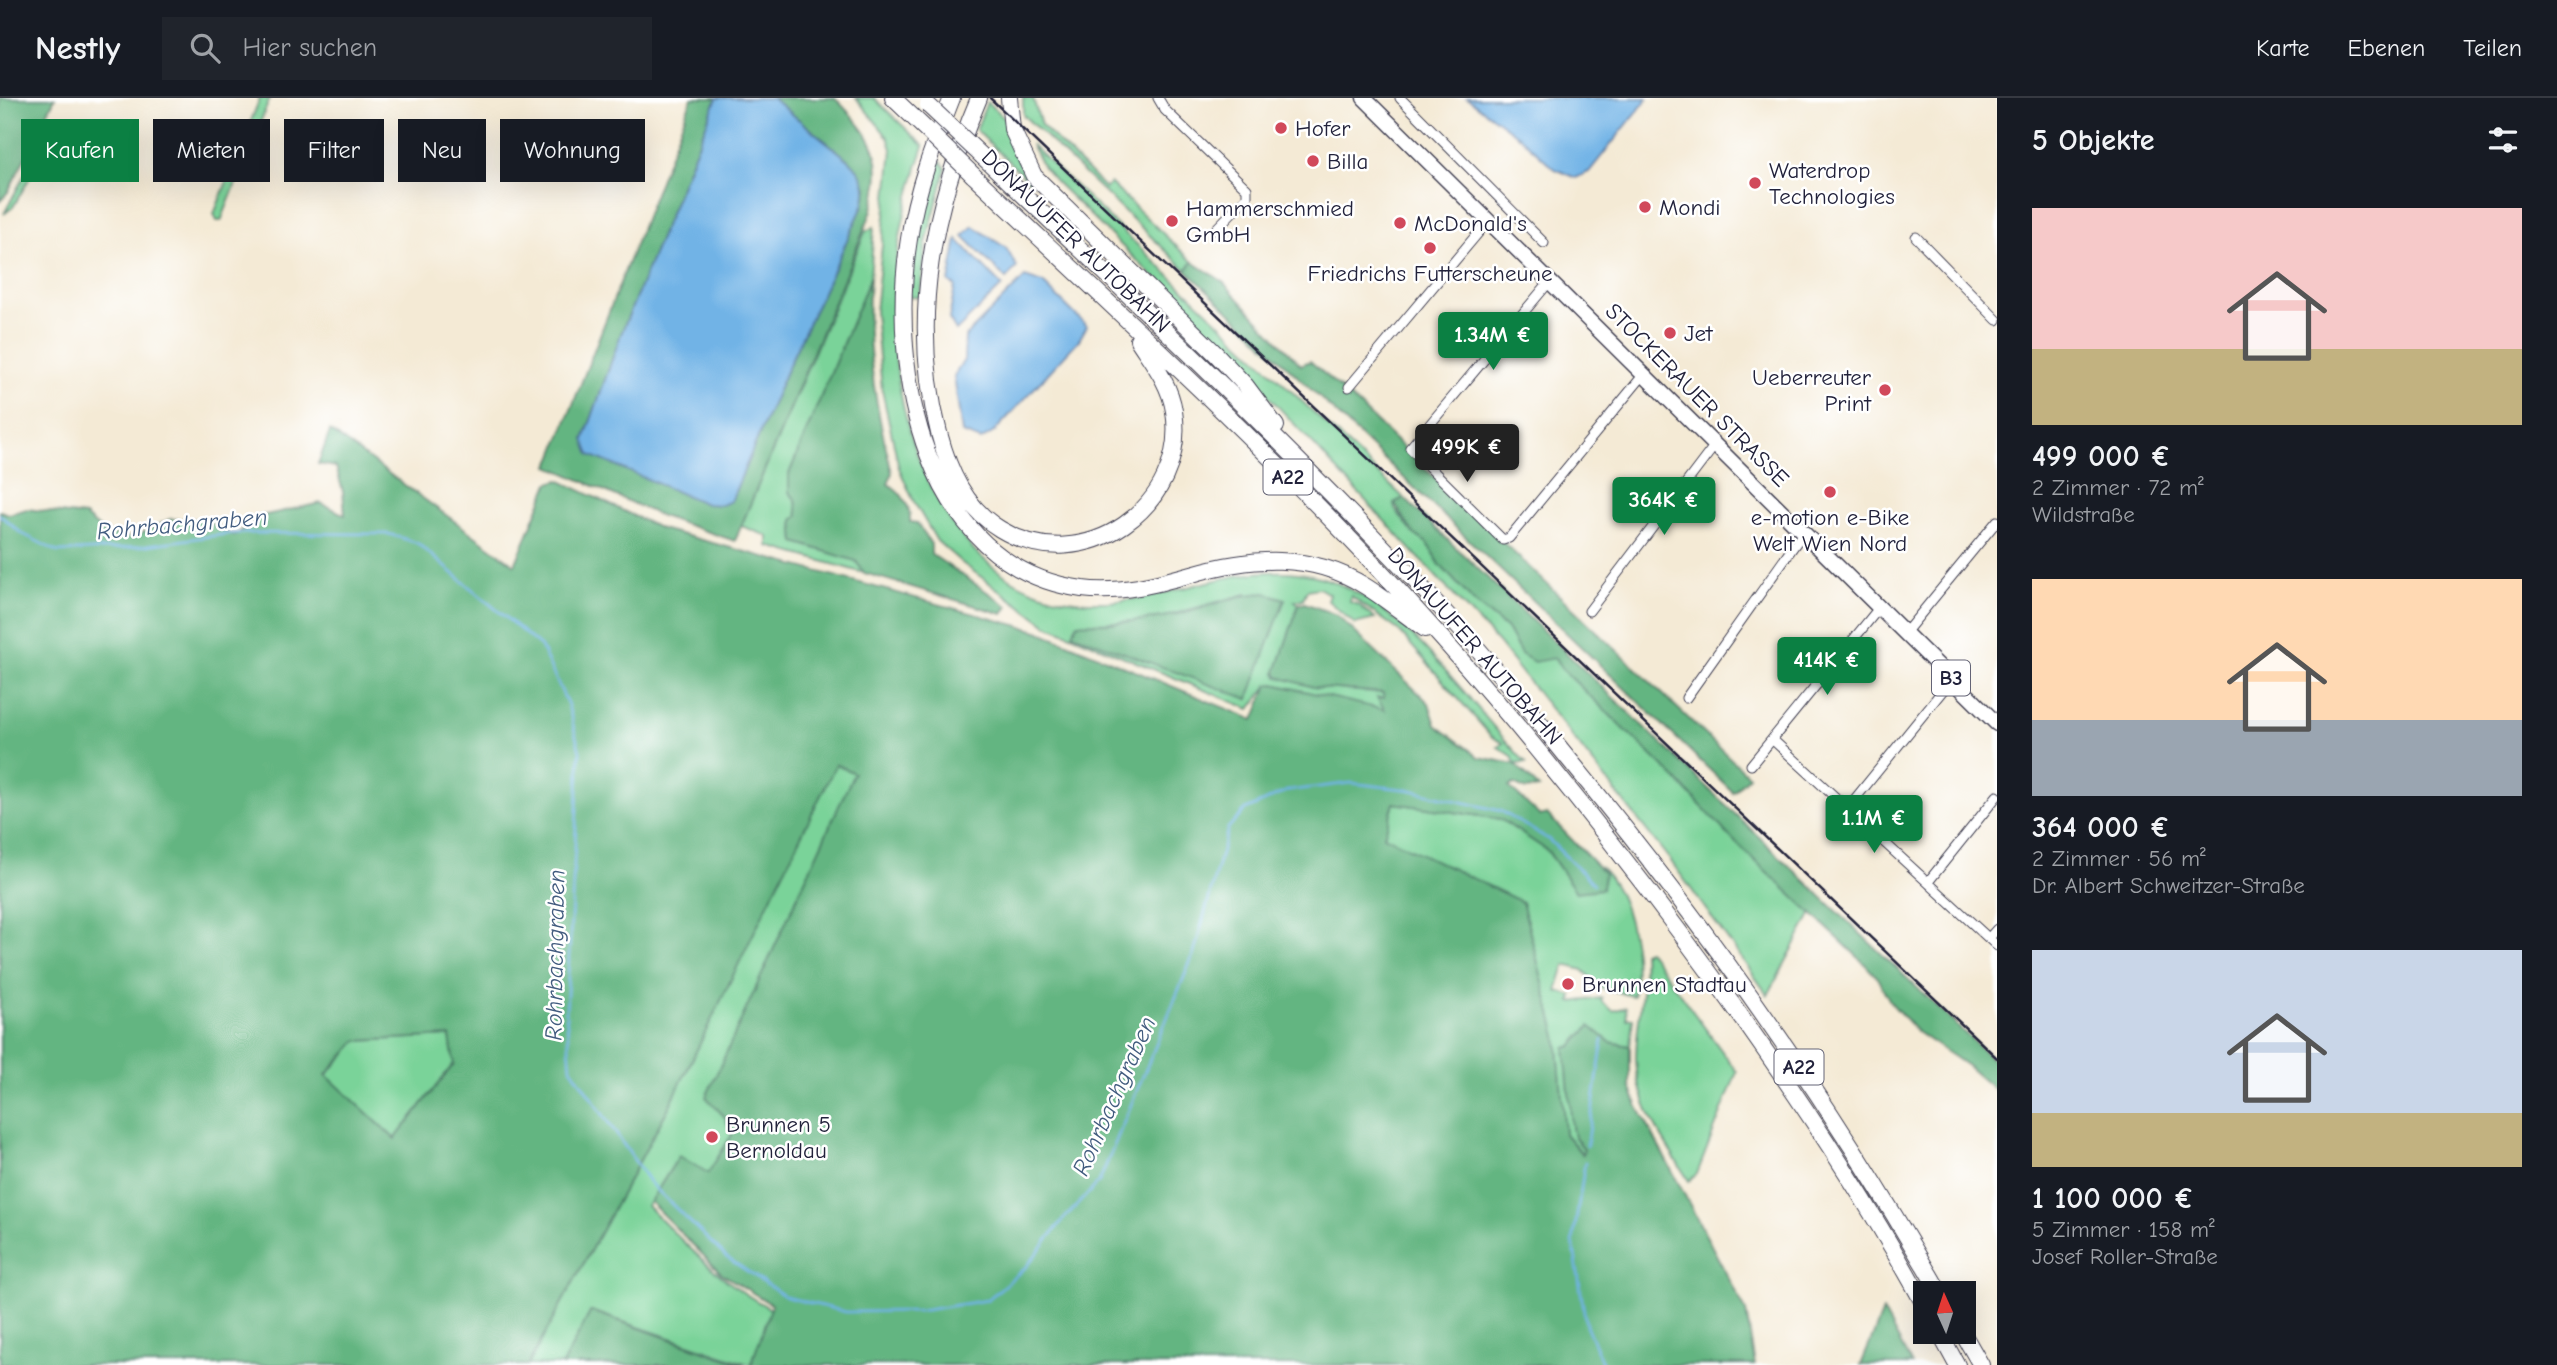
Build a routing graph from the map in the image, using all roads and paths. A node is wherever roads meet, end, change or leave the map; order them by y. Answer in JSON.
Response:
{"nodes":[{"id":1,"x":893,"y":98,"type":"edge"},
{"id":2,"x":953,"y":98,"type":"edge"},
{"id":3,"x":979,"y":98,"type":"edge"},
{"id":4,"x":1009,"y":98,"type":"edge"},
{"id":5,"x":1158,"y":98,"type":"edge"},
{"id":6,"x":1364,"y":98,"type":"edge"},
{"id":7,"x":1400,"y":98,"type":"edge"},
{"id":8,"x":925,"y":101,"type":"edge"},
{"id":9,"x":1489,"y":220,"type":"junction"},
{"id":10,"x":1215,"y":230,"type":"dead end"},
{"id":11,"x":1916,"y":237,"type":"dead end"},
{"id":12,"x":1544,"y":243,"type":"dead end"},
{"id":13,"x":1550,"y":281,"type":"junction"},
{"id":14,"x":1125,"y":319,"type":"junction"},
{"id":15,"x":1997,"y":320,"type":"edge"},
{"id":16,"x":1645,"y":373,"type":"junction"},
{"id":17,"x":1349,"y":387,"type":"dead end"},
{"id":18,"x":1715,"y":445,"type":"junction"},
{"id":19,"x":1306,"y":467,"type":"junction"},
{"id":20,"x":1997,"y":522,"type":"edge"},
{"id":21,"x":1803,"y":533,"type":"junction"},
{"id":22,"x":1879,"y":608,"type":"junction"},
{"id":23,"x":1589,"y":611,"type":"dead end"},
{"id":24,"x":1905,"y":633,"type":"junction"},
{"id":25,"x":1445,"y":642,"type":"junction"},
{"id":26,"x":1952,"y":679,"type":"junction"},
{"id":27,"x":1686,"y":698,"type":"dead end"},
{"id":28,"x":1997,"y":724,"type":"edge"},
{"id":29,"x":1773,"y":740,"type":"junction"},
{"id":30,"x":1751,"y":765,"type":"dead end"},
{"id":31,"x":1997,"y":796,"type":"edge"},
{"id":32,"x":1846,"y":810,"type":"junction"},
{"id":33,"x":1928,"y":882,"type":"junction"},
{"id":34,"x":1997,"y":929,"type":"edge"},
{"id":35,"x":1989,"y":939,"type":"junction"},
{"id":36,"x":1997,"y":946,"type":"edge"},
{"id":37,"x":1933,"y":1281,"type":"edge"},
{"id":38,"x":1913,"y":1286,"type":"edge"},
{"id":39,"x":1946,"y":1344,"type":"edge"},
{"id":40,"x":1969,"y":1344,"type":"edge"},
{"id":41,"x":1957,"y":1365,"type":"edge"},
{"id":42,"x":1981,"y":1365,"type":"edge"}],
"edges":[{"from":1,"to":14,"type":"highway","name":"DONAUUFER AUTOBAHN","number":"A22","bridge":true},
{"from":2,"to":25,"type":"highway"},
{"from":3,"to":14,"type":"highway"},
{"from":4,"to":19,"type":"highway"},
{"from":5,"to":10,"type":"street"},
{"from":6,"to":9,"type":"main road","name":"STOCKERAUER STRASSE","number":"B3"},
{"from":7,"to":12,"type":"street"},
{"from":8,"to":19,"type":"highway","name":"DONAUUFER AUTOBAHN","number":"A22","bridge":true},
{"from":9,"to":13,"type":"main road","name":"STOCKERAUER STRASSE","number":"B3"},
{"from":9,"to":17,"type":"street"},
{"from":11,"to":15,"type":"street"},
{"from":13,"to":16,"type":"main road","name":"STOCKERAUER STRASSE","number":"B3"},
{"from":13,"to":16,"type":"street"},
{"from":14,"to":25,"type":"highway","name":"DONAUUFER AUTOBAHN","number":"A22"},
{"from":16,"to":18,"type":"main road","name":"STOCKERAUER STRASSE","number":"B3"},
{"from":18,"to":21,"type":"main road","name":"STOCKERAUER STRASSE","number":"B3"},
{"from":18,"to":23,"type":"street"},
{"from":19,"to":37,"type":"highway","name":"DONAUUFER AUTOBAHN","number":"A22"},
{"from":20,"to":24,"type":"street"},
{"from":21,"to":22,"type":"main road","name":"STOCKERAUER STRASSE","number":"B3"},
{"from":21,"to":27,"type":"street"},
{"from":22,"to":24,"type":"main road","name":"STOCKERAUER STRASSE","number":"B3"},
{"from":22,"to":29,"type":"street"},
{"from":24,"to":26,"type":"main road","name":"STOCKERAUER STRASSE","number":"B3"},
{"from":25,"to":38,"type":"highway","name":"DONAUUFER AUTOBAHN","number":"A22"},
{"from":26,"to":28,"type":"main road","name":"STOCKERAUER STRASSE","number":"B3"},
{"from":26,"to":32,"type":"street"},
{"from":29,"to":30,"type":"street"},
{"from":29,"to":32,"type":"street"},
{"from":31,"to":33,"type":"street"},
{"from":32,"to":33,"type":"street"},
{"from":33,"to":35,"type":"street"},
{"from":34,"to":35,"type":"street"},
{"from":35,"to":36,"type":"street"},
{"from":39,"to":41,"type":"highway"},
{"from":40,"to":42,"type":"highway"}]}
